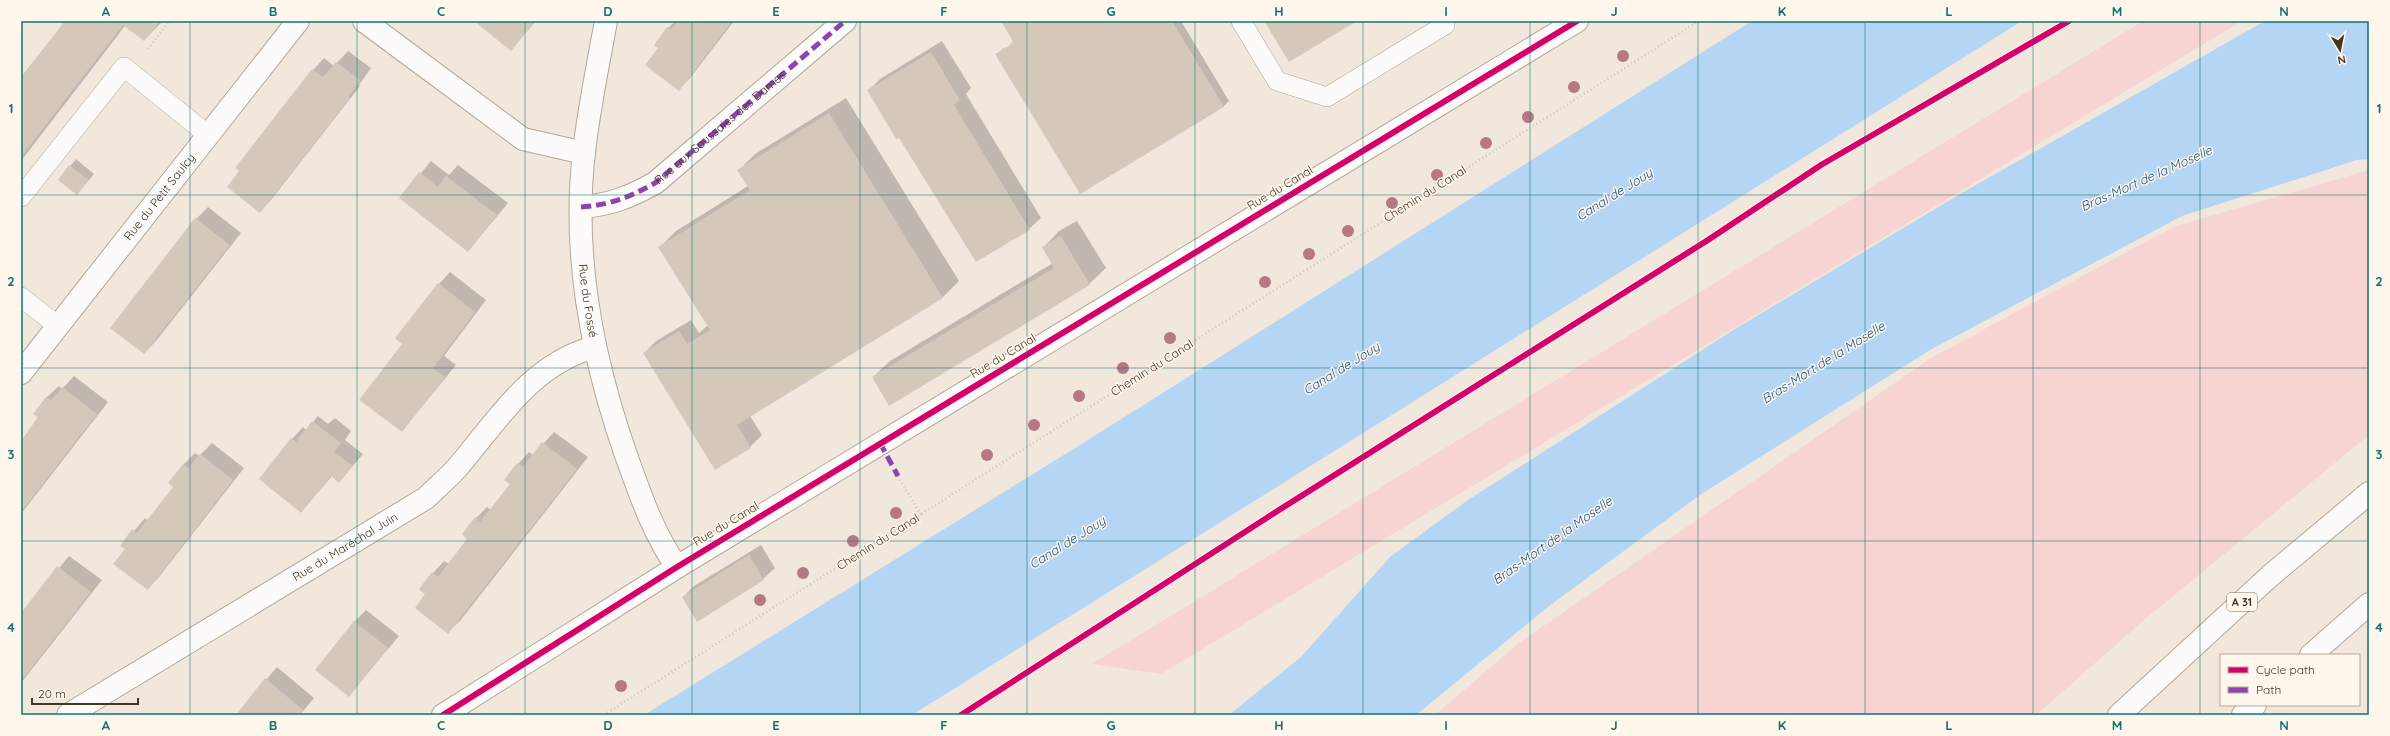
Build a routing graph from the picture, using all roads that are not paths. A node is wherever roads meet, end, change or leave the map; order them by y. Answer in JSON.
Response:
{"nodes":[{"id":1,"x":298,"y":21,"type":"edge"},
{"id":2,"x":364,"y":21,"type":"edge"},
{"id":3,"x":606,"y":21,"type":"edge"},
{"id":4,"x":845,"y":21,"type":"edge"},
{"id":5,"x":1241,"y":21,"type":"edge"},
{"id":6,"x":1577,"y":21,"type":"edge"},
{"id":7,"x":1445,"y":25,"type":"dead end"},
{"id":8,"x":208,"y":135,"type":"junction"},
{"id":9,"x":584,"y":153,"type":"junction"},
{"id":10,"x":21,"y":197,"type":"edge"},
{"id":11,"x":581,"y":207,"type":"junction"},
{"id":12,"x":21,"y":297,"type":"edge"},
{"id":13,"x":58,"y":326,"type":"junction"},
{"id":14,"x":594,"y":348,"type":"junction"},
{"id":15,"x":21,"y":373,"type":"edge"},
{"id":16,"x":2369,"y":493,"type":"edge"},
{"id":17,"x":677,"y":567,"type":"junction"},
{"id":18,"x":2369,"y":604,"type":"edge"},
{"id":19,"x":2313,"y":654,"type":"edge"},
{"id":20,"x":2254,"y":706,"type":"edge"},
{"id":21,"x":68,"y":715,"type":"edge"},
{"id":22,"x":444,"y":715,"type":"edge"},
{"id":23,"x":2119,"y":715,"type":"edge"},
{"id":24,"x":2244,"y":715,"type":"edge"}],
"edges":[{"from":1,"to":8,"type":"main road","name":"Rue du Petit Saulcy"},
{"from":2,"to":9,"type":"main road"},
{"from":3,"to":9,"type":"main road","name":"Rue du Fossé"},
{"from":4,"to":11,"type":"main road","name":"Rue aux Saussaies des Dames"},
{"from":5,"to":7,"type":"lane"},
{"from":6,"to":17,"type":"main road","name":"Rue du Canal"},
{"from":8,"to":10,"type":"lane"},
{"from":8,"to":13,"type":"main road","name":"Rue du Petit Saulcy"},
{"from":9,"to":11,"type":"main road","name":"Rue du Fossé"},
{"from":11,"to":14,"type":"main road","name":"Rue du Fossé"},
{"from":12,"to":13,"type":"lane"},
{"from":13,"to":15,"type":"main road","name":"Rue du Petit Saulcy"},
{"from":14,"to":17,"type":"main road","name":"Rue du Fossé"},
{"from":14,"to":21,"type":"main road","name":"Rue du Maréchal Juin"},
{"from":16,"to":23,"type":"main road","number":"A 31"},
{"from":17,"to":22,"type":"main road","name":"Rue du Canal"},
{"from":18,"to":19,"type":"main road"},
{"from":20,"to":24,"type":"main road"}]}
